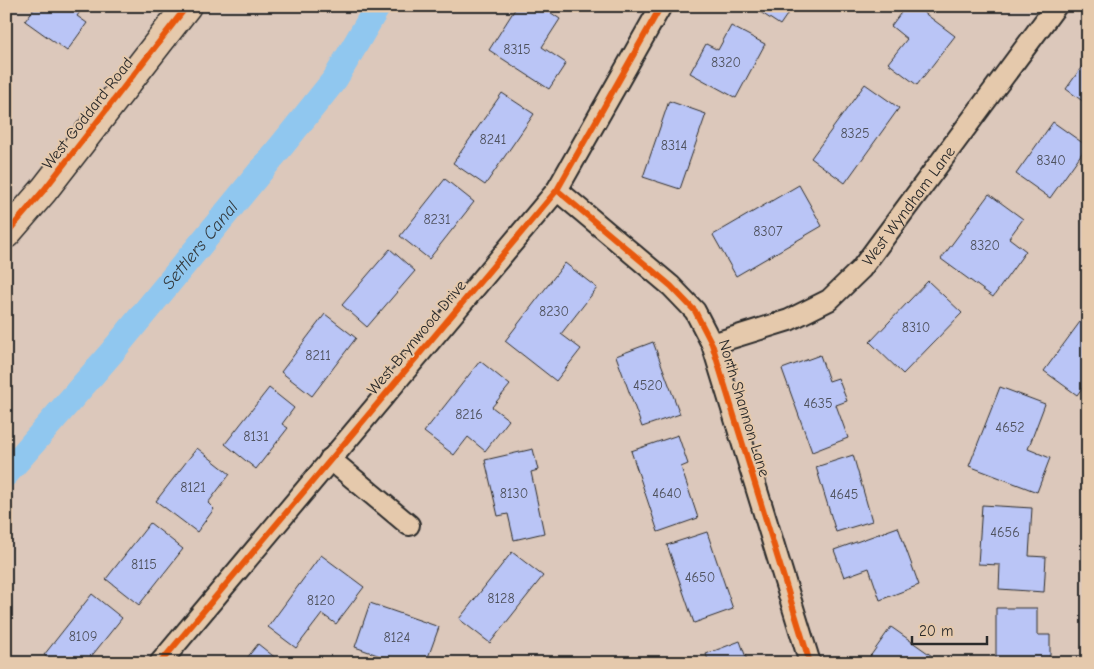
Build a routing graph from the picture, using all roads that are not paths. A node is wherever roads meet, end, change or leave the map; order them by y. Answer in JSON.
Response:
{"nodes":[{"id":1,"x":661,"y":6,"type":"edge"},
{"id":2,"x":1056,"y":6,"type":"edge"},
{"id":3,"x":181,"y":8,"type":"edge"},
{"id":4,"x":556,"y":190,"type":"junction"},
{"id":5,"x":11,"y":221,"type":"edge"},
{"id":6,"x":712,"y":344,"type":"junction"},
{"id":7,"x":330,"y":460,"type":"junction"},
{"id":8,"x":409,"y":526,"type":"dead end"},
{"id":9,"x":160,"y":663,"type":"edge"},
{"id":10,"x":810,"y":663,"type":"edge"}],
"edges":[{"from":1,"to":4,"type":"street","name":"West Brynwood Drive"},
{"from":2,"to":6,"type":"street","name":"West Wyndham Lane"},
{"from":3,"to":5,"type":"street","name":"West Goddard Road"},
{"from":4,"to":6,"type":"street","name":"North Shannon Lane"},
{"from":4,"to":7,"type":"street","name":"West Brynwood Drive"},
{"from":6,"to":10,"type":"street","name":"North Shannon Lane"},
{"from":7,"to":8,"type":"street"},
{"from":7,"to":9,"type":"street","name":"West Brynwood Drive"}]}
